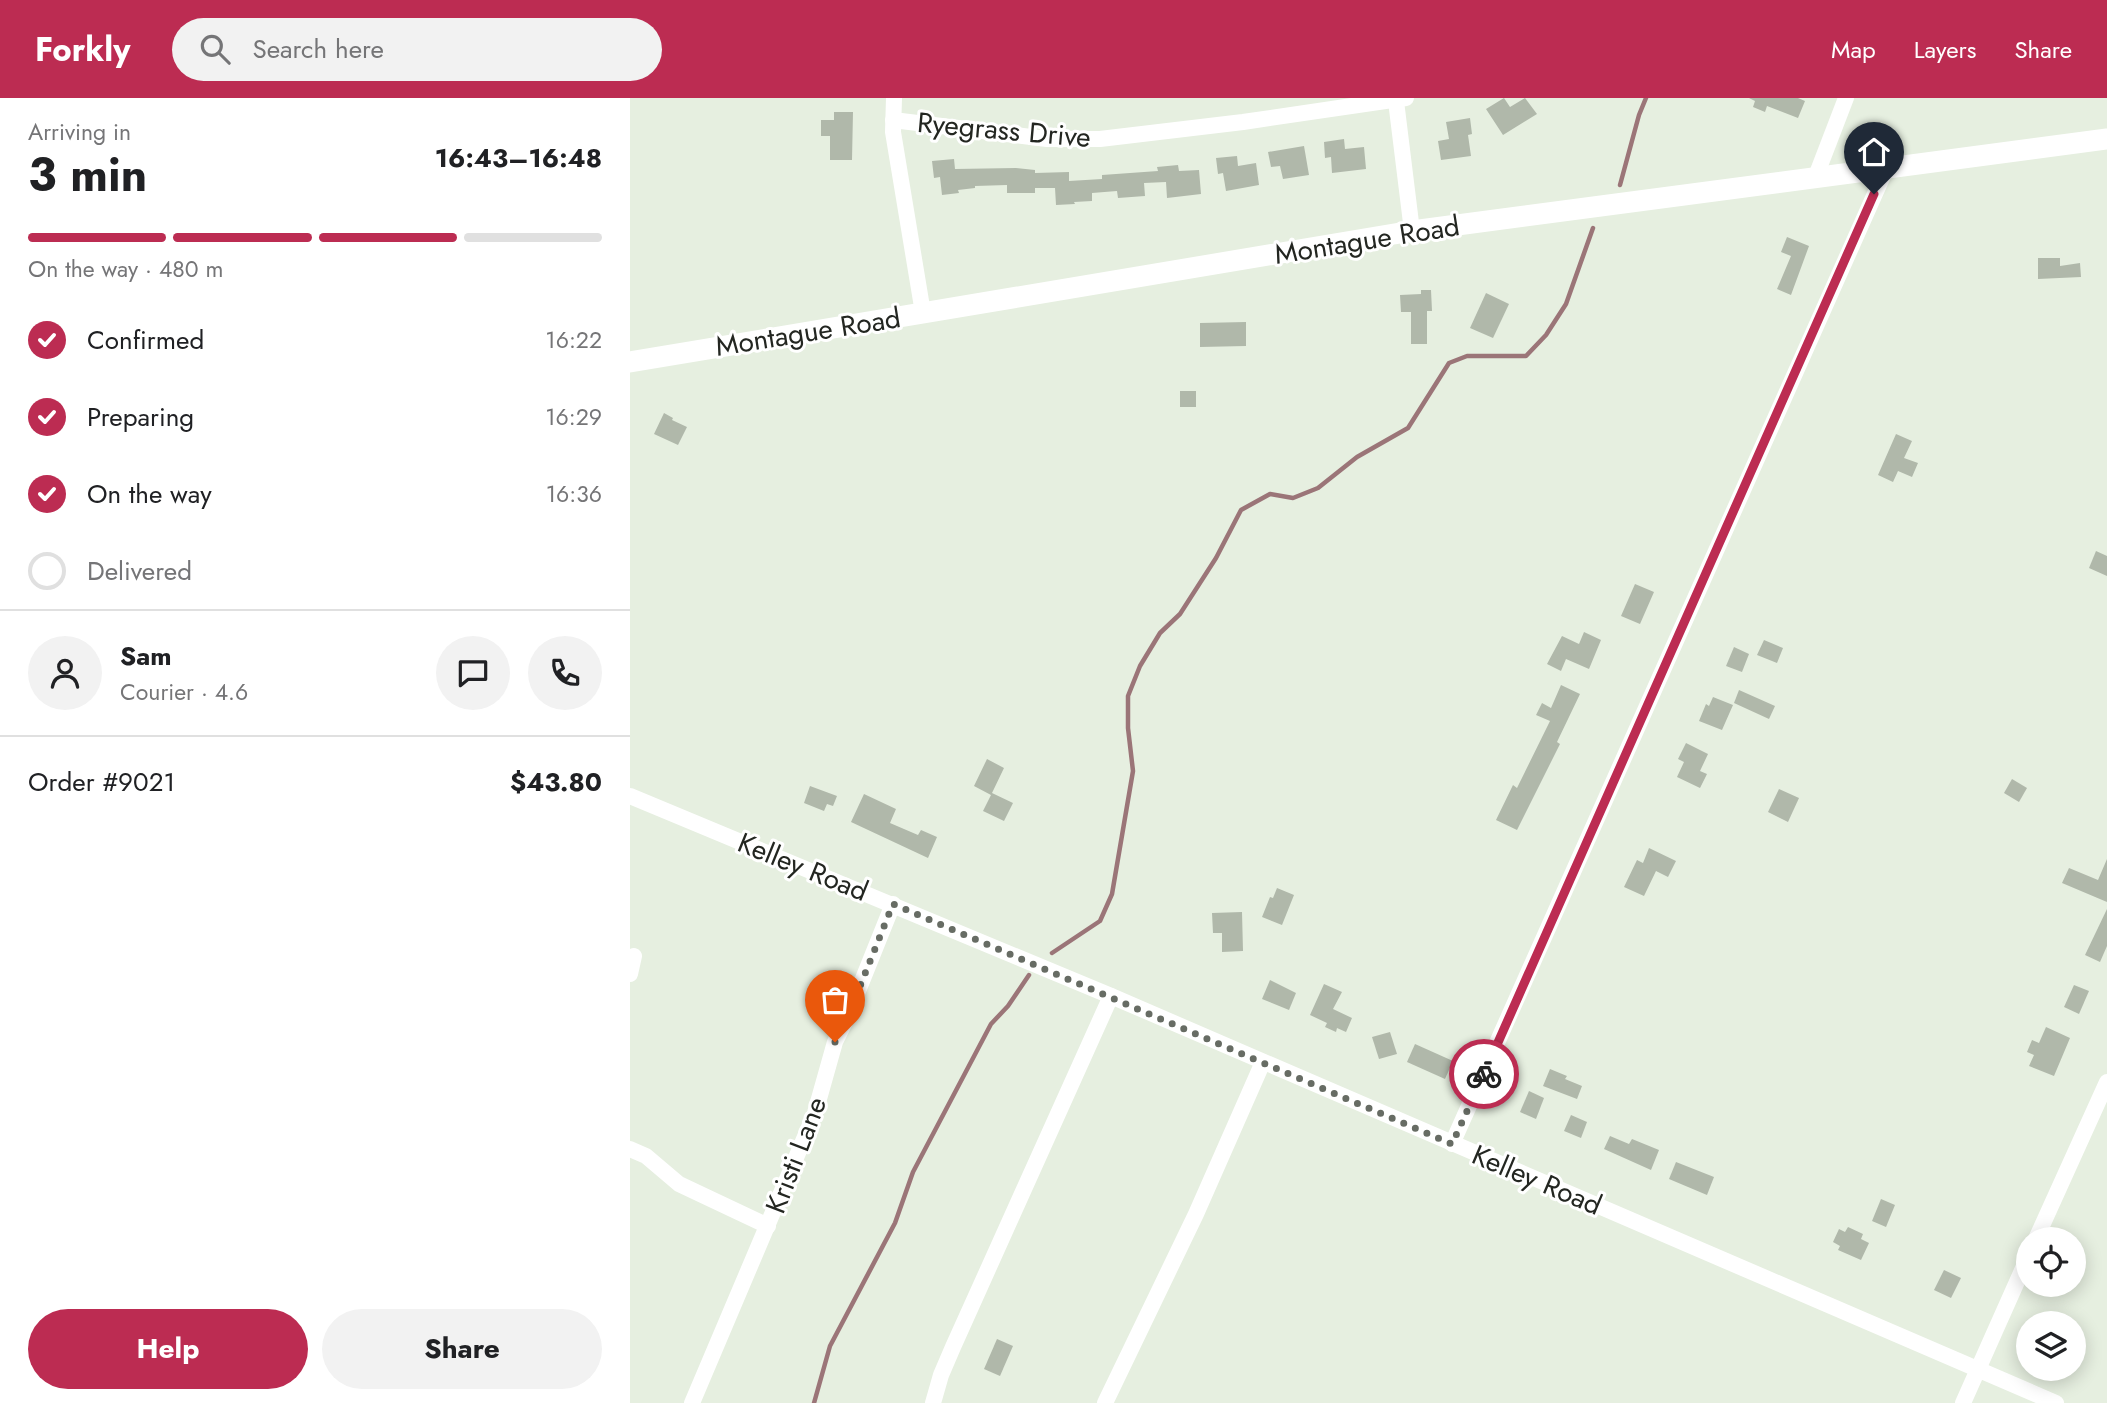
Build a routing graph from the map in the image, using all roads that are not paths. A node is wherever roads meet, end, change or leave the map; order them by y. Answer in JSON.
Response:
{"nodes":[{"id":1,"x":894,"y":98,"type":"edge"},
{"id":2,"x":1846,"y":98,"type":"edge"},
{"id":3,"x":1401,"y":99,"type":"edge"},
{"id":4,"x":893,"y":120,"type":"junction"},
{"id":5,"x":2107,"y":139,"type":"edge"},
{"id":6,"x":1886,"y":169,"type":"junction"},
{"id":7,"x":1816,"y":176,"type":"junction"},
{"id":8,"x":1412,"y":231,"type":"junction"},
{"id":9,"x":923,"y":313,"type":"junction"},
{"id":10,"x":630,"y":362,"type":"edge"},
{"id":11,"x":630,"y":796,"type":"edge"},
{"id":12,"x":893,"y":904,"type":"junction"},
{"id":13,"x":634,"y":956,"type":"dead end"},
{"id":14,"x":630,"y":974,"type":"edge"},
{"id":15,"x":1111,"y":996,"type":"junction"},
{"id":16,"x":1264,"y":1062,"type":"junction"},
{"id":17,"x":2107,"y":1082,"type":"edge"},
{"id":18,"x":1452,"y":1144,"type":"junction"},
{"id":19,"x":630,"y":1149,"type":"edge"},
{"id":20,"x":768,"y":1226,"type":"junction"},
{"id":21,"x":2041,"y":1227,"type":"edge"},
{"id":22,"x":2016,"y":1284,"type":"edge"},
{"id":23,"x":1978,"y":1369,"type":"junction"},
{"id":24,"x":692,"y":1403,"type":"edge"},
{"id":25,"x":933,"y":1403,"type":"edge"},
{"id":26,"x":1105,"y":1403,"type":"edge"},
{"id":27,"x":1963,"y":1403,"type":"edge"},
{"id":28,"x":2056,"y":1403,"type":"edge"}],
"edges":[{"from":1,"to":4,"type":"street"},
{"from":2,"to":7,"type":"street"},
{"from":3,"to":4,"type":"street","name":"Ryegrass Drive"},
{"from":3,"to":8,"type":"street"},
{"from":4,"to":9,"type":"street"},
{"from":5,"to":6,"type":"main road","name":"Montague Road"},
{"from":6,"to":7,"type":"main road","name":"Montague Road"},
{"from":6,"to":18,"type":"street"},
{"from":7,"to":8,"type":"main road","name":"Montague Road"},
{"from":8,"to":9,"type":"main road","name":"Montague Road"},
{"from":9,"to":10,"type":"main road","name":"Montague Road"},
{"from":11,"to":12,"type":"street","name":"Kelley Road"},
{"from":12,"to":15,"type":"street","name":"Kelley Road"},
{"from":12,"to":20,"type":"street","name":"Kristi Lane"},
{"from":13,"to":14,"type":"street"},
{"from":15,"to":16,"type":"street","name":"Kelley Road"},
{"from":15,"to":25,"type":"street"},
{"from":16,"to":18,"type":"street","name":"Kelley Road"},
{"from":16,"to":26,"type":"street"},
{"from":17,"to":21,"type":"street"},
{"from":18,"to":23,"type":"street","name":"Kelley Road"},
{"from":19,"to":20,"type":"street"},
{"from":20,"to":24,"type":"street","name":"Kristi Lane"},
{"from":22,"to":23,"type":"street"},
{"from":23,"to":27,"type":"street"},
{"from":23,"to":28,"type":"street","name":"Kelley Road"}]}
